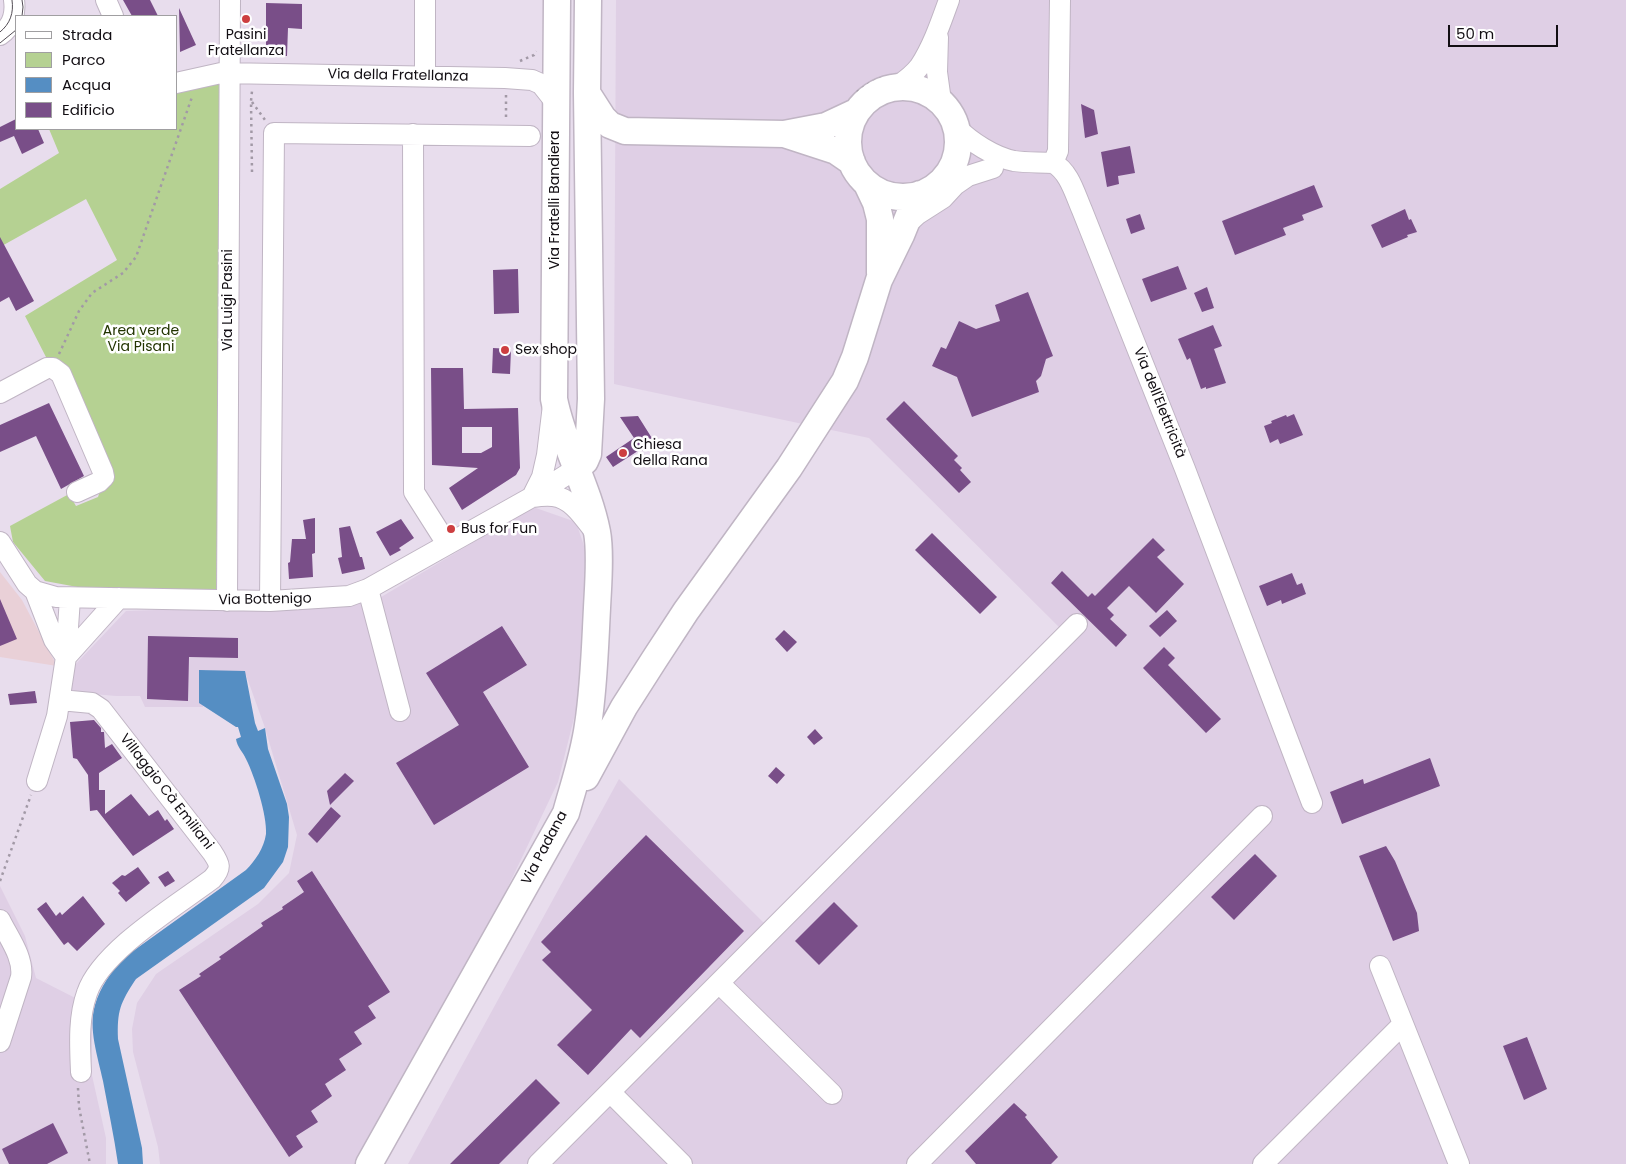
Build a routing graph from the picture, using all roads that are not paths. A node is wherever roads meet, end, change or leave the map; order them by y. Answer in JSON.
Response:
{"nodes":[{"id":1,"x":106,"y":0,"type":"edge"},
{"id":2,"x":230,"y":0,"type":"edge"},
{"id":3,"x":425,"y":0,"type":"edge"},
{"id":4,"x":557,"y":0,"type":"edge"},
{"id":5,"x":588,"y":0,"type":"edge"},
{"id":6,"x":949,"y":0,"type":"edge"},
{"id":7,"x":1060,"y":0,"type":"edge"},
{"id":8,"x":114,"y":15,"type":"edge"},
{"id":9,"x":15,"y":21,"type":"edge"},
{"id":10,"x":938,"y":30,"type":"junction"},
{"id":11,"x":15,"y":40,"type":"edge"},
{"id":12,"x":0,"y":44,"type":"edge"},
{"id":13,"x":230,"y":73,"type":"junction"},
{"id":14,"x":425,"y":76,"type":"junction"},
{"id":15,"x":890,"y":82,"type":"junction"},
{"id":16,"x":185,"y":87,"type":"edge"},
{"id":17,"x":587,"y":93,"type":"junction"},
{"id":18,"x":942,"y":101,"type":"junction"},
{"id":19,"x":556,"y":103,"type":"junction"},
{"id":20,"x":856,"y":103,"type":"junction"},
{"id":21,"x":957,"y":128,"type":"junction"},
{"id":22,"x":626,"y":131,"type":"junction"},
{"id":23,"x":413,"y":134,"type":"junction"},
{"id":24,"x":784,"y":134,"type":"junction"},
{"id":25,"x":530,"y":136,"type":"dead end"},
{"id":26,"x":588,"y":146,"type":"junction"},
{"id":27,"x":1014,"y":161,"type":"junction"},
{"id":28,"x":852,"y":162,"type":"junction"},
{"id":29,"x":1053,"y":163,"type":"junction"},
{"id":30,"x":993,"y":168,"type":"junction"},
{"id":31,"x":947,"y":175,"type":"junction"},
{"id":32,"x":867,"y":184,"type":"junction"},
{"id":33,"x":920,"y":194,"type":"junction"},
{"id":34,"x":903,"y":228,"type":"junction"},
{"id":35,"x":880,"y":280,"type":"junction"},
{"id":36,"x":0,"y":393,"type":"edge"},
{"id":37,"x":554,"y":399,"type":"junction"},
{"id":38,"x":591,"y":399,"type":"junction"},
{"id":39,"x":577,"y":468,"type":"junction"},
{"id":40,"x":77,"y":492,"type":"dead end"},
{"id":41,"x":532,"y":497,"type":"junction"},
{"id":42,"x":597,"y":534,"type":"junction"},
{"id":43,"x":447,"y":544,"type":"junction"},
{"id":44,"x":2,"y":550,"type":"edge"},
{"id":45,"x":368,"y":589,"type":"junction"},
{"id":46,"x":34,"y":591,"type":"junction"},
{"id":47,"x":70,"y":598,"type":"junction"},
{"id":48,"x":119,"y":598,"type":"junction"},
{"id":49,"x":227,"y":601,"type":"junction"},
{"id":50,"x":270,"y":601,"type":"junction"},
{"id":51,"x":1077,"y":624,"type":"dead end"},
{"id":52,"x":65,"y":662,"type":"junction"},
{"id":53,"x":60,"y":695,"type":"junction"},
{"id":54,"x":400,"y":711,"type":"dead end"},
{"id":55,"x":37,"y":781,"type":"road end"},
{"id":56,"x":1312,"y":803,"type":"dead end"},
{"id":57,"x":566,"y":813,"type":"junction"},
{"id":58,"x":1262,"y":816,"type":"dead end"},
{"id":59,"x":0,"y":920,"type":"edge"},
{"id":60,"x":1380,"y":966,"type":"dead end"},
{"id":61,"x":719,"y":982,"type":"junction"},
{"id":62,"x":1403,"y":1024,"type":"junction"},
{"id":63,"x":0,"y":1042,"type":"edge"},
{"id":64,"x":81,"y":1072,"type":"road end"},
{"id":65,"x":610,"y":1092,"type":"junction"},
{"id":66,"x":832,"y":1094,"type":"dead end"},
{"id":67,"x":369,"y":1164,"type":"edge"},
{"id":68,"x":538,"y":1164,"type":"edge"},
{"id":69,"x":682,"y":1164,"type":"edge"},
{"id":70,"x":916,"y":1164,"type":"edge"},
{"id":71,"x":1263,"y":1164,"type":"edge"},
{"id":72,"x":1459,"y":1164,"type":"edge"}],
"edges":[{"from":1,"to":8,"type":"street"},
{"from":2,"to":13,"type":"street","name":"Via Luigi Pasini"},
{"from":3,"to":14,"type":"street"},
{"from":4,"to":19,"type":"main road","name":"Via Fratelli Bandiera"},
{"from":5,"to":17,"type":"main road"},
{"from":6,"to":10,"type":"street"},
{"from":7,"to":29,"type":"street"},
{"from":9,"to":12,"type":"street"},
{"from":10,"to":15,"type":"street"},
{"from":10,"to":18,"type":"street"},
{"from":11,"to":12,"type":"street"},
{"from":13,"to":14,"type":"street","name":"Via della Fratellanza"},
{"from":13,"to":16,"type":"street","name":"Via della Fratellanza"},
{"from":13,"to":49,"type":"street","name":"Via Luigi Pasini"},
{"from":14,"to":19,"type":"street","name":"Via della Fratellanza"},
{"from":15,"to":18,"type":"main road"},
{"from":15,"to":20,"type":"main road"},
{"from":17,"to":22,"type":"main road"},
{"from":17,"to":26,"type":"main road"},
{"from":18,"to":21,"type":"main road"},
{"from":19,"to":37,"type":"main road","name":"Via Fratelli Bandiera"},
{"from":20,"to":24,"type":"main road"},
{"from":20,"to":28,"type":"main road"},
{"from":21,"to":27,"type":"street"},
{"from":21,"to":31,"type":"main road"},
{"from":22,"to":24,"type":"main road"},
{"from":22,"to":26,"type":"main road"},
{"from":23,"to":25,"type":"street"},
{"from":23,"to":43,"type":"street"},
{"from":23,"to":50,"type":"street"},
{"from":24,"to":28,"type":"main road"},
{"from":26,"to":38,"type":"main road"},
{"from":27,"to":29,"type":"street"},
{"from":27,"to":30,"type":"street"},
{"from":28,"to":32,"type":"main road"},
{"from":29,"to":56,"type":"street","name":"Via dell'Elettricità"},
{"from":30,"to":31,"type":"street"},
{"from":30,"to":34,"type":"street"},
{"from":31,"to":33,"type":"main road"},
{"from":32,"to":33,"type":"main road"},
{"from":32,"to":35,"type":"main road"},
{"from":33,"to":34,"type":"main road"},
{"from":34,"to":35,"type":"main road"},
{"from":35,"to":57,"type":"main road"},
{"from":36,"to":40,"type":"street"},
{"from":37,"to":38,"type":"main road"},
{"from":37,"to":39,"type":"main road","name":"Via Fratelli Bandiera"},
{"from":37,"to":41,"type":"street","name":"Via Fratelli Bandiera"},
{"from":38,"to":39,"type":"main road"},
{"from":39,"to":41,"type":"street"},
{"from":39,"to":42,"type":"main road","name":"Via Padana"},
{"from":41,"to":42,"type":"street"},
{"from":41,"to":43,"type":"street","name":"Via Bottenigo"},
{"from":42,"to":57,"type":"main road","name":"Via Padana"},
{"from":43,"to":45,"type":"street","name":"Via Bottenigo"},
{"from":44,"to":46,"type":"street"},
{"from":45,"to":50,"type":"street","name":"Via Bottenigo"},
{"from":45,"to":54,"type":"street"},
{"from":46,"to":47,"type":"street","name":"Via Bottenigo"},
{"from":46,"to":52,"type":"street"},
{"from":47,"to":48,"type":"street","name":"Via Bottenigo"},
{"from":47,"to":52,"type":"street"},
{"from":48,"to":49,"type":"street","name":"Via Bottenigo"},
{"from":48,"to":52,"type":"street"},
{"from":49,"to":50,"type":"street","name":"Via Bottenigo"},
{"from":51,"to":61,"type":"street"},
{"from":52,"to":53,"type":"street"},
{"from":53,"to":55,"type":"street"},
{"from":53,"to":64,"type":"street","name":"Villaggio Cà Emiliani"},
{"from":57,"to":67,"type":"main road","name":"Via Padana"},
{"from":58,"to":70,"type":"street"},
{"from":59,"to":63,"type":"street"},
{"from":60,"to":62,"type":"street"},
{"from":61,"to":65,"type":"street"},
{"from":61,"to":66,"type":"street"},
{"from":62,"to":71,"type":"street"},
{"from":62,"to":72,"type":"street"},
{"from":65,"to":68,"type":"street"},
{"from":65,"to":69,"type":"street"}]}
